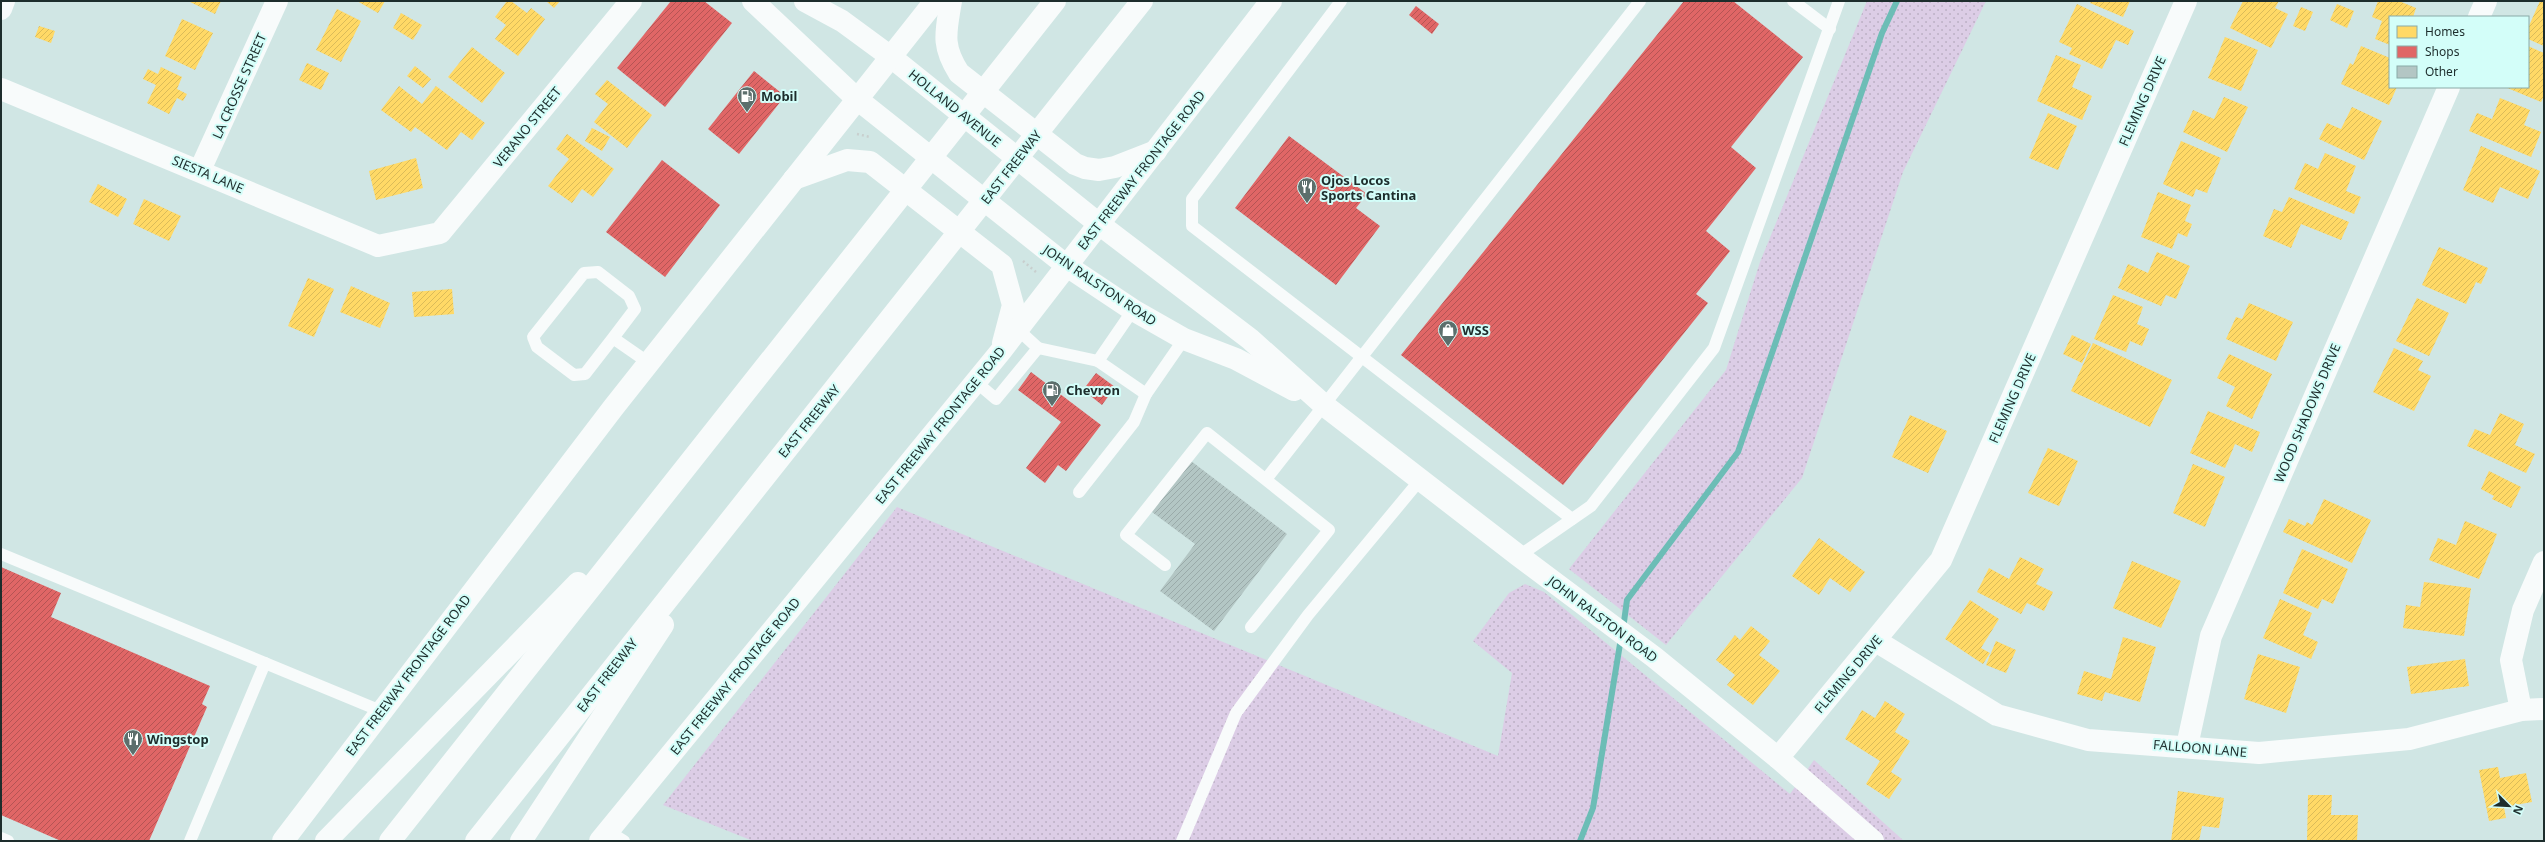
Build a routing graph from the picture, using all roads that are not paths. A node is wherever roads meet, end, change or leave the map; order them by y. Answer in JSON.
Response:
{"nodes":[{"id":1,"x":4,"y":1,"type":"edge"},
{"id":2,"x":277,"y":1,"type":"edge"},
{"id":3,"x":630,"y":1,"type":"edge"},
{"id":4,"x":753,"y":1,"type":"edge"},
{"id":5,"x":935,"y":1,"type":"edge"},
{"id":6,"x":951,"y":1,"type":"edge"},
{"id":7,"x":1055,"y":1,"type":"edge"},
{"id":8,"x":1142,"y":1,"type":"edge"},
{"id":9,"x":1271,"y":1,"type":"edge"},
{"id":10,"x":1640,"y":1,"type":"edge"},
{"id":11,"x":1793,"y":1,"type":"edge"},
{"id":12,"x":1839,"y":1,"type":"edge"},
{"id":13,"x":2186,"y":1,"type":"edge"},
{"id":14,"x":2486,"y":1,"type":"edge"},
{"id":15,"x":1338,"y":2,"type":"edge"},
{"id":16,"x":816,"y":3,"type":"edge"},
{"id":17,"x":1,"y":9,"type":"edge"},
{"id":18,"x":2480,"y":16,"type":"edge"},
{"id":19,"x":1830,"y":29,"type":"junction"},
{"id":20,"x":891,"y":57,"type":"junction"},
{"id":21,"x":2449,"y":88,"type":"edge"},
{"id":22,"x":1,"y":89,"type":"edge"},
{"id":23,"x":857,"y":99,"type":"junction"},
{"id":24,"x":1158,"y":150,"type":"junction"},
{"id":25,"x":200,"y":170,"type":"junction"},
{"id":26,"x":794,"y":179,"type":"junction"},
{"id":27,"x":1099,"y":224,"type":"junction"},
{"id":28,"x":416,"y":238,"type":"joint"},
{"id":29,"x":1067,"y":266,"type":"junction"},
{"id":30,"x":1134,"y":310,"type":"junction"},
{"id":31,"x":1013,"y":326,"type":"junction"},
{"id":32,"x":613,"y":338,"type":"junction"},
{"id":33,"x":1184,"y":339,"type":"junction"},
{"id":34,"x":1038,"y":348,"type":"junction"},
{"id":35,"x":1362,"y":357,"type":"junction"},
{"id":36,"x":1098,"y":361,"type":"junction"},
{"id":37,"x":649,"y":363,"type":"junction"},
{"id":38,"x":976,"y":382,"type":"junction"},
{"id":39,"x":1146,"y":394,"type":"junction"},
{"id":40,"x":1325,"y":406,"type":"junction"},
{"id":41,"x":1267,"y":478,"type":"junction"},
{"id":42,"x":1420,"y":480,"type":"junction"},
{"id":43,"x":1079,"y":492,"type":"dead end"},
{"id":44,"x":661,"y":498,"type":"junction"},
{"id":45,"x":746,"y":499,"type":"junction"},
{"id":46,"x":1572,"y":519,"type":"junction"},
{"id":47,"x":1,"y":554,"type":"edge"},
{"id":48,"x":1519,"y":556,"type":"junction"},
{"id":49,"x":2544,"y":562,"type":"edge"},
{"id":50,"x":1165,"y":565,"type":"dead end"},
{"id":51,"x":1251,"y":627,"type":"dead end"},
{"id":52,"x":1876,"y":641,"type":"junction"},
{"id":53,"x":265,"y":663,"type":"junction"},
{"id":54,"x":2544,"y":709,"type":"edge"},
{"id":55,"x":2521,"y":710,"type":"junction"},
{"id":56,"x":381,"y":711,"type":"junction"},
{"id":57,"x":2187,"y":746,"type":"junction"},
{"id":58,"x":1778,"y":758,"type":"junction"},
{"id":59,"x":1,"y":838,"type":"edge"},
{"id":60,"x":611,"y":838,"type":"edge"},
{"id":61,"x":8,"y":841,"type":"edge"},
{"id":62,"x":190,"y":841,"type":"edge"},
{"id":63,"x":283,"y":841,"type":"edge"},
{"id":64,"x":326,"y":841,"type":"edge"},
{"id":65,"x":390,"y":841,"type":"edge"},
{"id":66,"x":476,"y":841,"type":"edge"},
{"id":67,"x":521,"y":841,"type":"edge"},
{"id":68,"x":1182,"y":841,"type":"edge"},
{"id":69,"x":1873,"y":841,"type":"edge"}],
"edges":[{"from":1,"to":17,"type":"main road"},
{"from":2,"to":25,"type":"main road","name":"LA CROSSE STREET"},
{"from":3,"to":28,"type":"main road","name":"VERANO STREET"},
{"from":4,"to":23,"type":"main road"},
{"from":5,"to":20,"type":"main road","name":"EAST FREEWAY FRONTAGE ROAD"},
{"from":6,"to":24,"type":"main road"},
{"from":7,"to":44,"type":"main road"},
{"from":8,"to":45,"type":"main road","name":"EAST FREEWAY"},
{"from":9,"to":24,"type":"main road","name":"EAST FREEWAY FRONTAGE ROAD"},
{"from":10,"to":35,"type":"lane"},
{"from":11,"to":19,"type":"lane"},
{"from":12,"to":19,"type":"lane"},
{"from":13,"to":52,"type":"main road","name":"FLEMING DRIVE"},
{"from":14,"to":18,"type":"main road"},
{"from":15,"to":35,"type":"lane"},
{"from":16,"to":20,"type":"main road","name":"HOLLAND AVENUE"},
{"from":19,"to":46,"type":"lane"},
{"from":20,"to":23,"type":"main road","name":"EAST FREEWAY FRONTAGE ROAD"},
{"from":20,"to":27,"type":"main road","name":"HOLLAND AVENUE"},
{"from":21,"to":57,"type":"main road","name":"WOOD SHADOWS DRIVE"},
{"from":22,"to":25,"type":"main road","name":"SIESTA LANE"},
{"from":23,"to":26,"type":"main road","name":"EAST FREEWAY FRONTAGE ROAD"},
{"from":23,"to":29,"type":"main road","name":"JOHN RALSTON ROAD"},
{"from":24,"to":27,"type":"main road","name":"EAST FREEWAY FRONTAGE ROAD"},
{"from":25,"to":28,"type":"main road","name":"SIESTA LANE"},
{"from":26,"to":31,"type":"main road"},
{"from":26,"to":37,"type":"main road","name":"EAST FREEWAY FRONTAGE ROAD"},
{"from":27,"to":29,"type":"main road","name":"EAST FREEWAY FRONTAGE ROAD"},
{"from":27,"to":40,"type":"main road","name":"JOHN RALSTON ROAD"},
{"from":29,"to":30,"type":"main road","name":"JOHN RALSTON ROAD"},
{"from":29,"to":31,"type":"main road","name":"EAST FREEWAY FRONTAGE ROAD"},
{"from":30,"to":33,"type":"main road","name":"JOHN RALSTON ROAD"},
{"from":30,"to":36,"type":"lane"},
{"from":31,"to":34,"type":"lane"},
{"from":31,"to":38,"type":"main road","name":"EAST FREEWAY FRONTAGE ROAD"},
{"from":32,"to":32,"type":"lane"},
{"from":32,"to":37,"type":"lane"},
{"from":33,"to":39,"type":"lane"},
{"from":33,"to":40,"type":"main road","name":"JOHN RALSTON ROAD"},
{"from":34,"to":36,"type":"lane"},
{"from":34,"to":38,"type":"lane"},
{"from":35,"to":40,"type":"lane"},
{"from":35,"to":46,"type":"lane"},
{"from":36,"to":39,"type":"lane"},
{"from":37,"to":56,"type":"main road","name":"EAST FREEWAY FRONTAGE ROAD"},
{"from":38,"to":60,"type":"main road","name":"EAST FREEWAY FRONTAGE ROAD"},
{"from":39,"to":43,"type":"lane"},
{"from":40,"to":41,"type":"lane"},
{"from":40,"to":42,"type":"main road","name":"JOHN RALSTON ROAD"},
{"from":41,"to":50,"type":"lane"},
{"from":41,"to":51,"type":"lane"},
{"from":42,"to":48,"type":"main road","name":"JOHN RALSTON ROAD"},
{"from":42,"to":68,"type":"lane"},
{"from":44,"to":64,"type":"main road"},
{"from":44,"to":65,"type":"main road"},
{"from":45,"to":66,"type":"main road","name":"EAST FREEWAY"},
{"from":45,"to":67,"type":"main road"},
{"from":46,"to":48,"type":"lane"},
{"from":47,"to":53,"type":"lane"},
{"from":48,"to":58,"type":"main road","name":"JOHN RALSTON ROAD"},
{"from":49,"to":55,"type":"main road"},
{"from":52,"to":57,"type":"main road","name":"FALLOON LANE"},
{"from":52,"to":58,"type":"main road","name":"FLEMING DRIVE"},
{"from":53,"to":56,"type":"lane"},
{"from":53,"to":62,"type":"lane"},
{"from":54,"to":55,"type":"main road","name":"FALLOON LANE"},
{"from":55,"to":57,"type":"main road","name":"FALLOON LANE"},
{"from":56,"to":63,"type":"main road","name":"EAST FREEWAY FRONTAGE ROAD"},
{"from":58,"to":69,"type":"main road","name":"JOHN RALSTON ROAD"},
{"from":59,"to":61,"type":"lane"}]}
